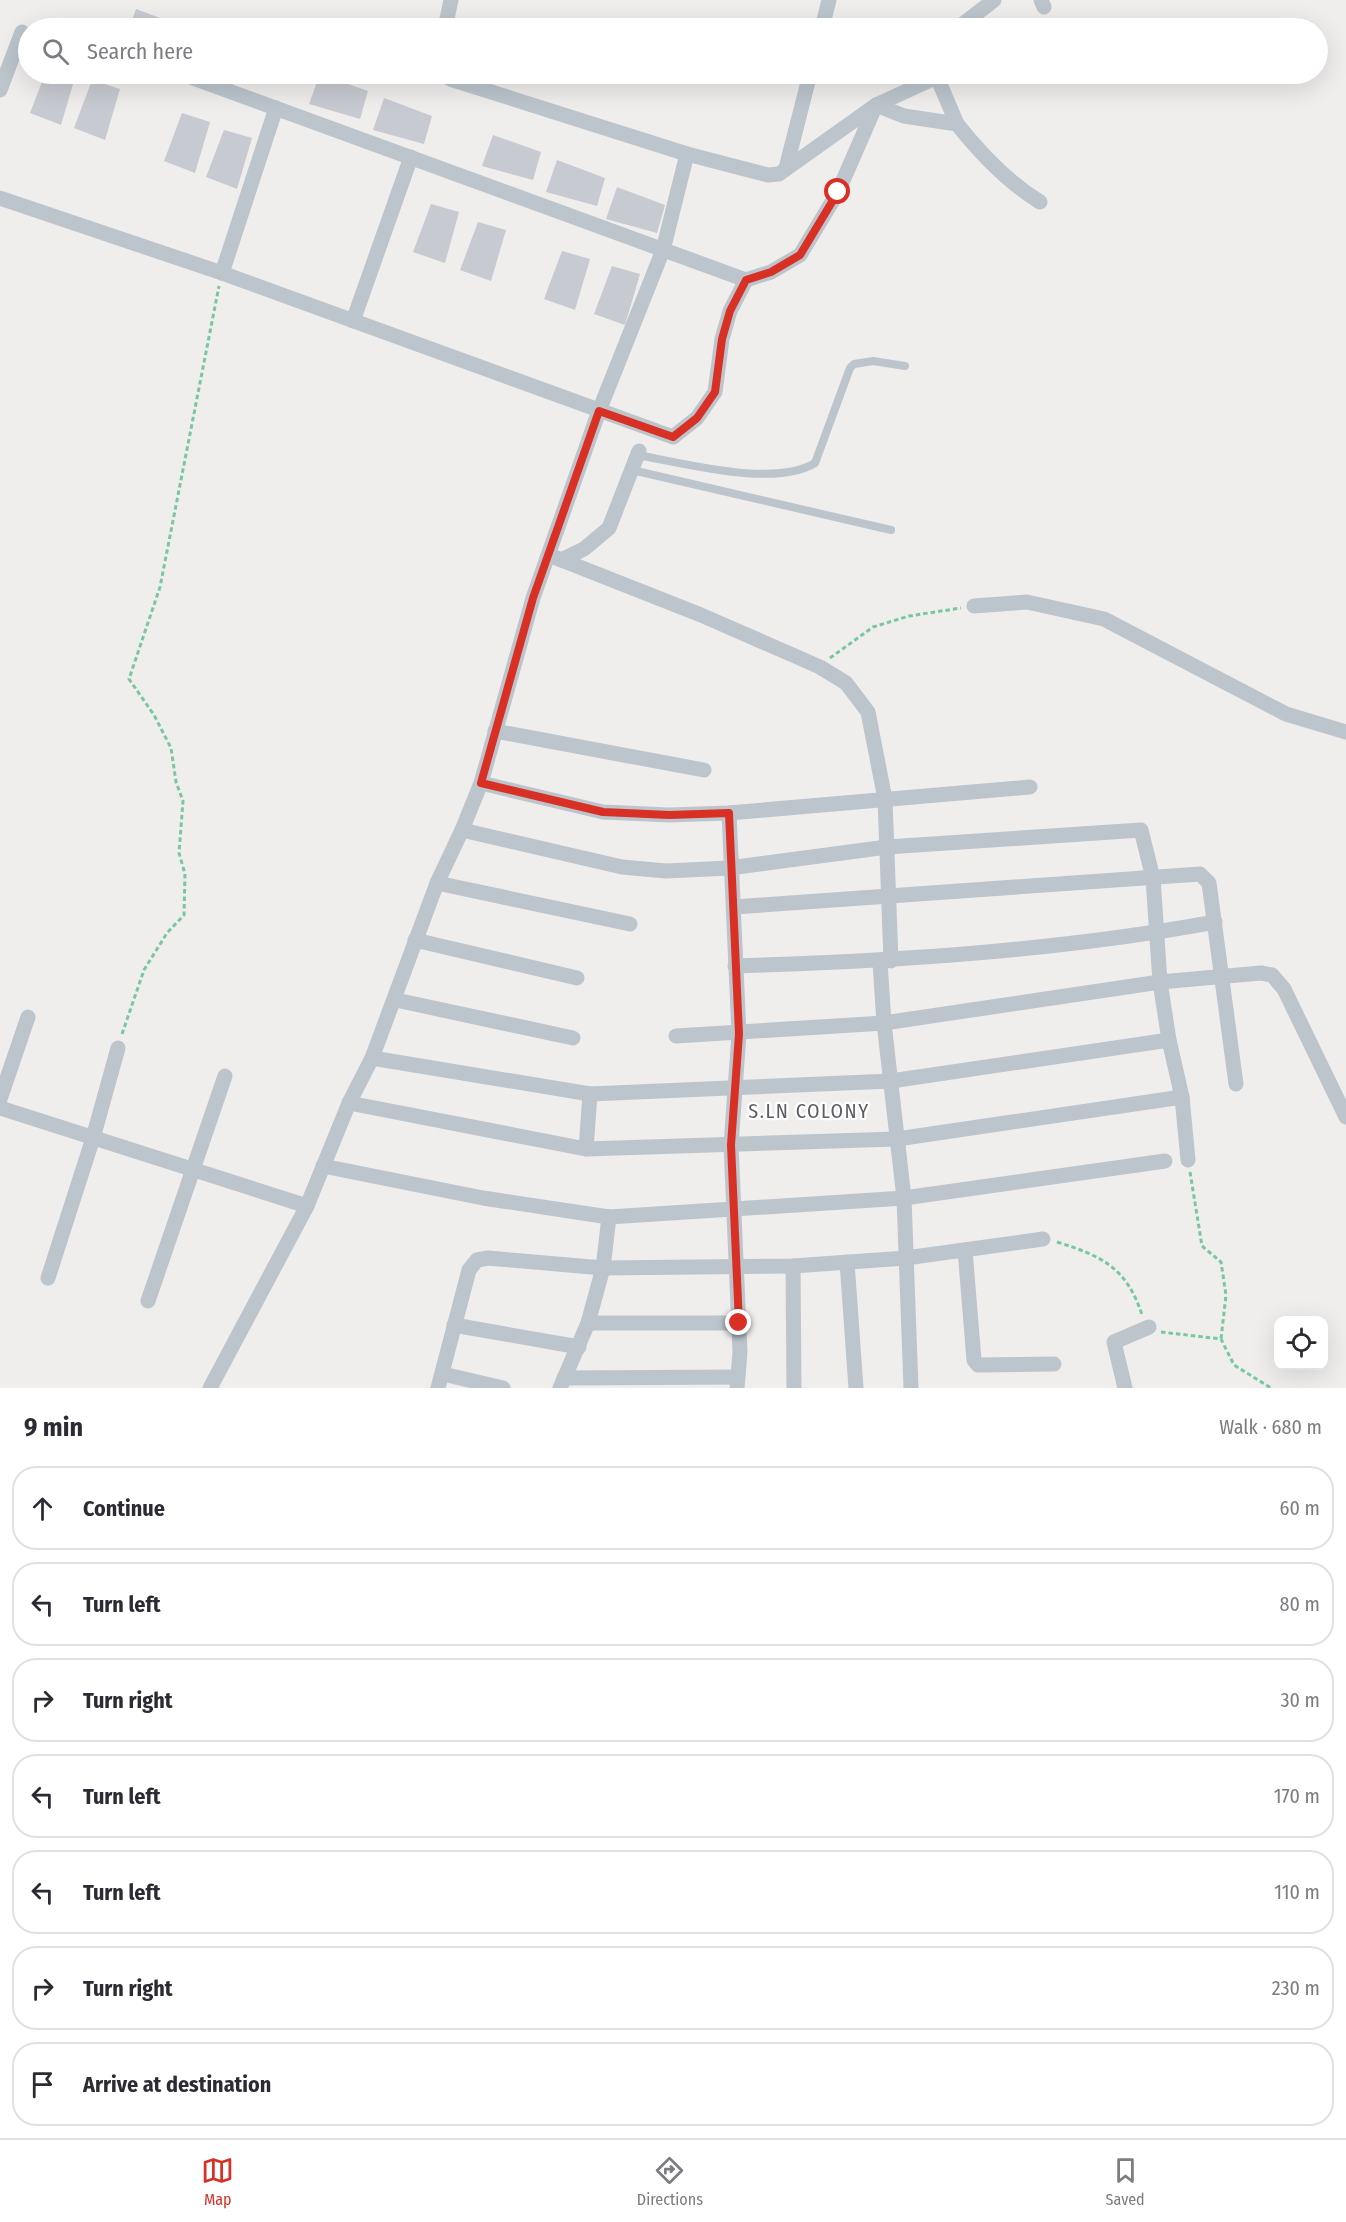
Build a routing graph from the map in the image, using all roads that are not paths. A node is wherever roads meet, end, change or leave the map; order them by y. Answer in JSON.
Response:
{"nodes":[{"id":1,"x":451,"y":0,"type":"edge"},
{"id":2,"x":829,"y":0,"type":"edge"},
{"id":3,"x":994,"y":0,"type":"edge"},
{"id":4,"x":447,"y":18,"type":"edge"},
{"id":5,"x":824,"y":18,"type":"edge"},
{"id":6,"x":971,"y":18,"type":"edge"},
{"id":7,"x":18,"y":43,"type":"edge"},
{"id":8,"x":210,"y":84,"type":"edge"},
{"id":9,"x":466,"y":84,"type":"edge"},
{"id":10,"x":807,"y":84,"type":"edge"},
{"id":11,"x":919,"y":84,"type":"edge"},
{"id":12,"x":941,"y":84,"type":"edge"},
{"id":13,"x":0,"y":90,"type":"edge"},
{"id":14,"x":876,"y":105,"type":"junction"},
{"id":15,"x":276,"y":108,"type":"junction"},
{"id":16,"x":957,"y":124,"type":"junction"},
{"id":17,"x":687,"y":154,"type":"junction"},
{"id":18,"x":411,"y":157,"type":"junction"},
{"id":19,"x":786,"y":168,"type":"junction"},
{"id":20,"x":0,"y":198,"type":"edge"},
{"id":21,"x":1040,"y":202,"type":"dead end"},
{"id":22,"x":663,"y":250,"type":"junction"},
{"id":23,"x":222,"y":273,"type":"junction"},
{"id":24,"x":746,"y":280,"type":"junction"},
{"id":25,"x":352,"y":321,"type":"junction"},
{"id":26,"x":905,"y":366,"type":"dead end"},
{"id":27,"x":599,"y":411,"type":"junction"},
{"id":28,"x":638,"y":453,"type":"joint"},
{"id":29,"x":632,"y":470,"type":"junction"},
{"id":30,"x":891,"y":530,"type":"dead end"},
{"id":31,"x":555,"y":558,"type":"junction"},
{"id":32,"x":974,"y":606,"type":"road end"},
{"id":33,"x":495,"y":731,"type":"junction"},
{"id":34,"x":1346,"y":732,"type":"edge"},
{"id":35,"x":704,"y":770,"type":"dead end"},
{"id":36,"x":481,"y":783,"type":"junction"},
{"id":37,"x":1030,"y":787,"type":"dead end"},
{"id":38,"x":885,"y":799,"type":"junction"},
{"id":39,"x":729,"y":813,"type":"junction"},
{"id":40,"x":462,"y":830,"type":"junction"},
{"id":41,"x":887,"y":847,"type":"junction"},
{"id":42,"x":729,"y":868,"type":"junction"},
{"id":43,"x":1153,"y":878,"type":"junction"},
{"id":44,"x":437,"y":884,"type":"junction"},
{"id":45,"x":889,"y":898,"type":"junction"},
{"id":46,"x":734,"y":906,"type":"junction"},
{"id":47,"x":1215,"y":922,"type":"junction"},
{"id":48,"x":630,"y":924,"type":"dead end"},
{"id":49,"x":1156,"y":932,"type":"junction"},
{"id":50,"x":415,"y":940,"type":"junction"},
{"id":51,"x":886,"y":962,"type":"junction"},
{"id":52,"x":735,"y":966,"type":"junction"},
{"id":53,"x":1222,"y":976,"type":"junction"},
{"id":54,"x":577,"y":978,"type":"dead end"},
{"id":55,"x":1160,"y":982,"type":"junction"},
{"id":56,"x":396,"y":1000,"type":"junction"},
{"id":57,"x":27,"y":1017,"type":"dead end"},
{"id":58,"x":884,"y":1023,"type":"junction"},
{"id":59,"x":739,"y":1034,"type":"junction"},
{"id":60,"x":676,"y":1036,"type":"dead end"},
{"id":61,"x":573,"y":1038,"type":"dead end"},
{"id":62,"x":1169,"y":1040,"type":"junction"},
{"id":63,"x":118,"y":1048,"type":"road end"},
{"id":64,"x":372,"y":1058,"type":"junction"},
{"id":65,"x":225,"y":1076,"type":"dead end"},
{"id":66,"x":891,"y":1081,"type":"junction"},
{"id":67,"x":1236,"y":1084,"type":"dead end"},
{"id":68,"x":734,"y":1086,"type":"junction"},
{"id":69,"x":591,"y":1094,"type":"junction"},
{"id":70,"x":1182,"y":1098,"type":"junction"},
{"id":71,"x":0,"y":1099,"type":"edge"},
{"id":72,"x":349,"y":1103,"type":"junction"},
{"id":73,"x":0,"y":1108,"type":"edge"},
{"id":74,"x":1346,"y":1117,"type":"edge"},
{"id":75,"x":93,"y":1138,"type":"junction"},
{"id":76,"x":897,"y":1139,"type":"junction"},
{"id":77,"x":731,"y":1145,"type":"junction"},
{"id":78,"x":586,"y":1149,"type":"junction"},
{"id":79,"x":1188,"y":1160,"type":"road end"},
{"id":80,"x":1165,"y":1161,"type":"dead end"},
{"id":81,"x":323,"y":1166,"type":"junction"},
{"id":82,"x":193,"y":1169,"type":"junction"},
{"id":83,"x":904,"y":1198,"type":"junction"},
{"id":84,"x":307,"y":1206,"type":"junction"},
{"id":85,"x":736,"y":1208,"type":"junction"},
{"id":86,"x":609,"y":1216,"type":"junction"},
{"id":87,"x":1042,"y":1239,"type":"road end"},
{"id":88,"x":965,"y":1250,"type":"junction"},
{"id":89,"x":906,"y":1258,"type":"junction"},
{"id":90,"x":847,"y":1262,"type":"junction"},
{"id":91,"x":737,"y":1265,"type":"junction"},
{"id":92,"x":793,"y":1266,"type":"junction"},
{"id":93,"x":603,"y":1268,"type":"junction"},
{"id":94,"x":48,"y":1278,"type":"dead end"},
{"id":95,"x":148,"y":1301,"type":"dead end"},
{"id":96,"x":588,"y":1323,"type":"junction"},
{"id":97,"x":739,"y":1323,"type":"junction"},
{"id":98,"x":454,"y":1325,"type":"junction"},
{"id":99,"x":1149,"y":1327,"type":"road end"},
{"id":100,"x":579,"y":1347,"type":"junction"},
{"id":101,"x":1054,"y":1364,"type":"dead end"},
{"id":102,"x":440,"y":1381,"type":"edge"},
{"id":103,"x":562,"y":1383,"type":"edge"},
{"id":104,"x":737,"y":1383,"type":"edge"},
{"id":105,"x":210,"y":1388,"type":"edge"},
{"id":106,"x":503,"y":1388,"type":"edge"},
{"id":107,"x":794,"y":1388,"type":"edge"},
{"id":108,"x":856,"y":1388,"type":"edge"},
{"id":109,"x":911,"y":1388,"type":"edge"},
{"id":110,"x":1125,"y":1388,"type":"edge"}],
"edges":[{"from":1,"to":4,"type":"street"},
{"from":2,"to":5,"type":"street"},
{"from":3,"to":6,"type":"street"},
{"from":7,"to":13,"type":"street"},
{"from":8,"to":15,"type":"street"},
{"from":9,"to":17,"type":"street"},
{"from":10,"to":19,"type":"street"},
{"from":11,"to":14,"type":"street"},
{"from":12,"to":16,"type":"street"},
{"from":14,"to":16,"type":"street"},
{"from":14,"to":19,"type":"street"},
{"from":14,"to":24,"type":"street"},
{"from":15,"to":18,"type":"street"},
{"from":15,"to":23,"type":"street"},
{"from":16,"to":21,"type":"street"},
{"from":17,"to":19,"type":"street"},
{"from":17,"to":22,"type":"street"},
{"from":18,"to":22,"type":"street"},
{"from":18,"to":25,"type":"street"},
{"from":20,"to":23,"type":"street"},
{"from":22,"to":24,"type":"street"},
{"from":22,"to":27,"type":"street"},
{"from":23,"to":25,"type":"street"},
{"from":24,"to":27,"type":"street"},
{"from":25,"to":27,"type":"street"},
{"from":26,"to":28,"type":"lane"},
{"from":27,"to":31,"type":"street"},
{"from":28,"to":29,"type":"street"},
{"from":29,"to":30,"type":"lane"},
{"from":29,"to":31,"type":"street"},
{"from":31,"to":33,"type":"street"},
{"from":31,"to":38,"type":"street"},
{"from":32,"to":34,"type":"street"},
{"from":33,"to":35,"type":"street"},
{"from":33,"to":36,"type":"street"},
{"from":36,"to":39,"type":"street"},
{"from":36,"to":40,"type":"street"},
{"from":37,"to":38,"type":"street"},
{"from":38,"to":39,"type":"street"},
{"from":38,"to":41,"type":"street"},
{"from":39,"to":42,"type":"street"},
{"from":40,"to":42,"type":"street"},
{"from":40,"to":44,"type":"street"},
{"from":41,"to":42,"type":"street"},
{"from":41,"to":43,"type":"street"},
{"from":41,"to":45,"type":"street"},
{"from":42,"to":46,"type":"street"},
{"from":43,"to":45,"type":"street"},
{"from":43,"to":47,"type":"street"},
{"from":43,"to":49,"type":"street"},
{"from":44,"to":48,"type":"street"},
{"from":44,"to":50,"type":"street"},
{"from":45,"to":46,"type":"street"},
{"from":45,"to":51,"type":"street"},
{"from":46,"to":52,"type":"street"},
{"from":47,"to":49,"type":"street"},
{"from":47,"to":53,"type":"street"},
{"from":49,"to":51,"type":"street"},
{"from":49,"to":55,"type":"street"},
{"from":50,"to":54,"type":"street"},
{"from":50,"to":56,"type":"street"},
{"from":51,"to":52,"type":"street"},
{"from":51,"to":58,"type":"street"},
{"from":52,"to":59,"type":"street"},
{"from":53,"to":55,"type":"street"},
{"from":53,"to":67,"type":"street"},
{"from":53,"to":74,"type":"street"},
{"from":55,"to":58,"type":"street"},
{"from":55,"to":62,"type":"street"},
{"from":56,"to":61,"type":"street"},
{"from":56,"to":64,"type":"street"},
{"from":57,"to":71,"type":"street"},
{"from":58,"to":59,"type":"street"},
{"from":58,"to":66,"type":"street"},
{"from":59,"to":60,"type":"street"},
{"from":59,"to":68,"type":"street"},
{"from":62,"to":66,"type":"street"},
{"from":62,"to":70,"type":"street"},
{"from":63,"to":75,"type":"street"},
{"from":64,"to":69,"type":"street"},
{"from":64,"to":72,"type":"street"},
{"from":65,"to":82,"type":"street"},
{"from":66,"to":68,"type":"street"},
{"from":66,"to":76,"type":"street"},
{"from":68,"to":69,"type":"street"},
{"from":68,"to":77,"type":"street"},
{"from":69,"to":78,"type":"street"},
{"from":70,"to":76,"type":"street"},
{"from":70,"to":79,"type":"street"},
{"from":72,"to":78,"type":"street"},
{"from":72,"to":81,"type":"street"},
{"from":73,"to":75,"type":"street"},
{"from":75,"to":82,"type":"street"},
{"from":75,"to":94,"type":"street"},
{"from":76,"to":77,"type":"street"},
{"from":76,"to":83,"type":"street"},
{"from":77,"to":78,"type":"street"},
{"from":77,"to":85,"type":"street"},
{"from":80,"to":83,"type":"street"},
{"from":81,"to":84,"type":"street"},
{"from":81,"to":86,"type":"street"},
{"from":82,"to":84,"type":"street"},
{"from":82,"to":95,"type":"street"},
{"from":83,"to":85,"type":"street"},
{"from":83,"to":89,"type":"street"},
{"from":84,"to":105,"type":"street"},
{"from":85,"to":86,"type":"street"},
{"from":85,"to":91,"type":"street"},
{"from":86,"to":93,"type":"street"},
{"from":87,"to":88,"type":"street"},
{"from":88,"to":89,"type":"street"},
{"from":88,"to":101,"type":"street"},
{"from":89,"to":90,"type":"street"},
{"from":89,"to":109,"type":"street"},
{"from":90,"to":92,"type":"street"},
{"from":90,"to":108,"type":"street"},
{"from":91,"to":92,"type":"street"},
{"from":91,"to":93,"type":"street"},
{"from":91,"to":97,"type":"street"},
{"from":92,"to":107,"type":"street"},
{"from":93,"to":96,"type":"street"},
{"from":93,"to":98,"type":"street"},
{"from":96,"to":97,"type":"street"},
{"from":96,"to":100,"type":"street"},
{"from":97,"to":104,"type":"street"},
{"from":98,"to":100,"type":"street"},
{"from":98,"to":102,"type":"street"},
{"from":99,"to":110,"type":"street"},
{"from":100,"to":103,"type":"street"},
{"from":102,"to":106,"type":"street"},
{"from":103,"to":104,"type":"street"}]}
